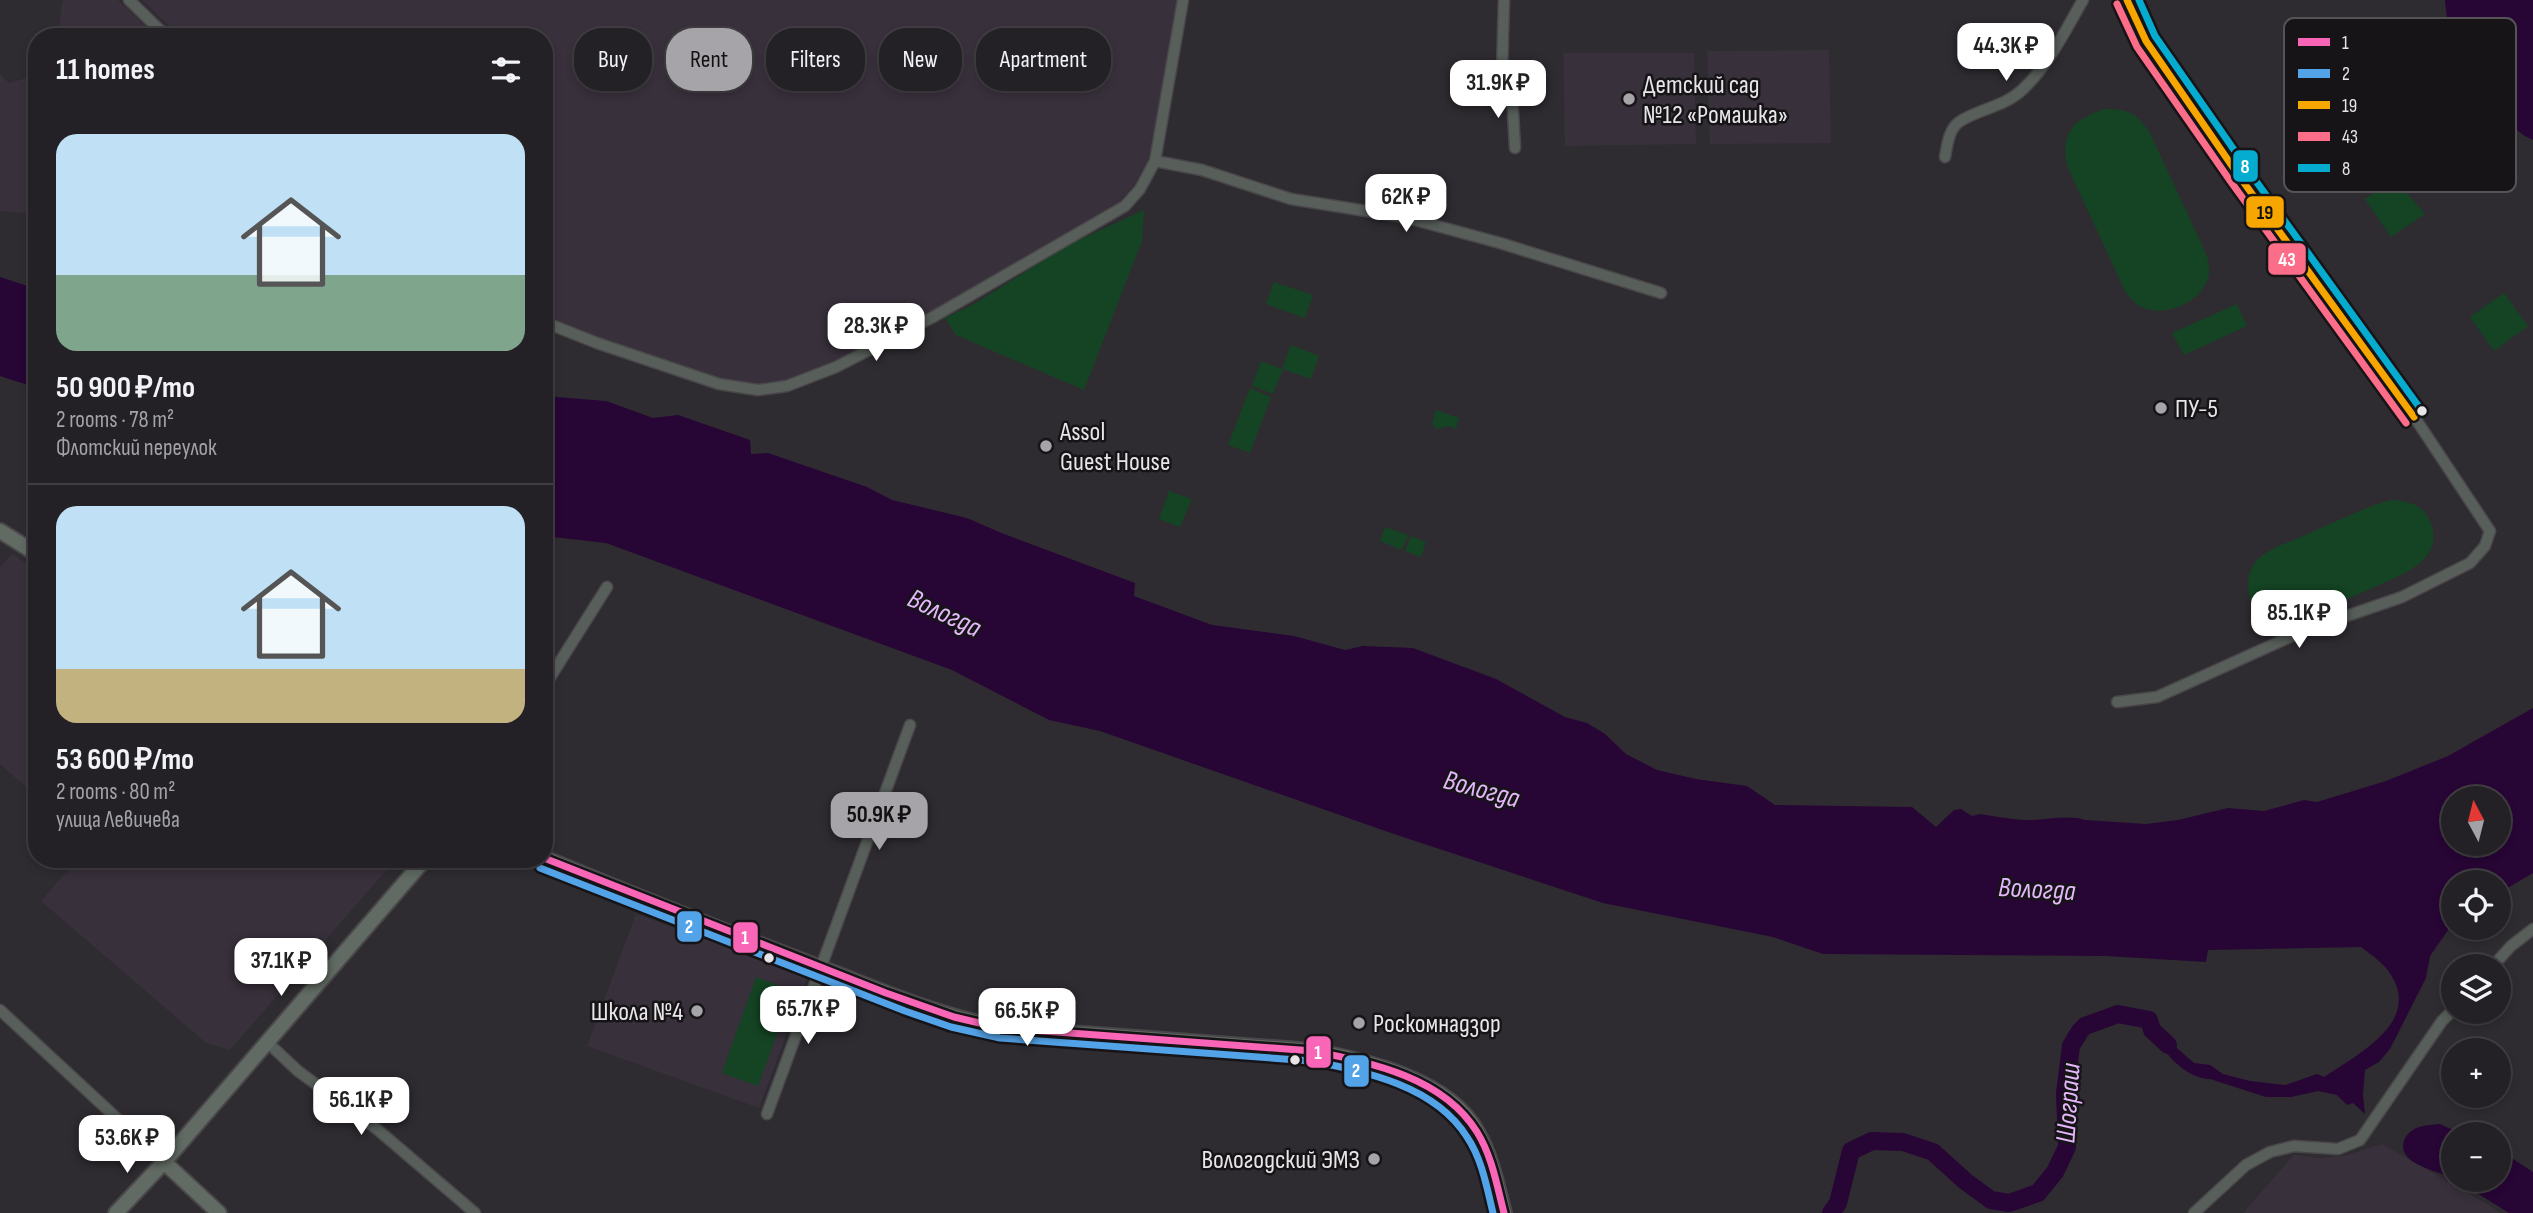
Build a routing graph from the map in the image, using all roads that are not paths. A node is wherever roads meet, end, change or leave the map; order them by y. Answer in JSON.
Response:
{"nodes":[{"id":1,"x":129,"y":0,"type":"edge"},
{"id":2,"x":1183,"y":0,"type":"edge"},
{"id":3,"x":1504,"y":0,"type":"edge"},
{"id":4,"x":2083,"y":0,"type":"edge"},
{"id":5,"x":2127,"y":0,"type":"edge"},
{"id":6,"x":158,"y":28,"type":"edge"},
{"id":7,"x":1515,"y":149,"type":"dead end"},
{"id":8,"x":1945,"y":156,"type":"dead end"},
{"id":9,"x":1155,"y":161,"type":"junction"},
{"id":10,"x":1661,"y":293,"type":"dead end"},
{"id":11,"x":553,"y":326,"type":"edge"},
{"id":12,"x":0,"y":531,"type":"edge"},
{"id":13,"x":28,"y":548,"type":"edge"},
{"id":14,"x":607,"y":587,"type":"dead end"},
{"id":15,"x":553,"y":673,"type":"edge"},
{"id":16,"x":2117,"y":702,"type":"dead end"},
{"id":17,"x":910,"y":725,"type":"dead end"},
{"id":18,"x":553,"y":862,"type":"edge"},
{"id":19,"x":417,"y":868,"type":"edge"},
{"id":20,"x":2533,"y":929,"type":"edge"},
{"id":21,"x":2504,"y":954,"type":"edge"},
{"id":22,"x":820,"y":967,"type":"junction"},
{"id":23,"x":0,"y":1010,"type":"edge"},
{"id":24,"x":2441,"y":1022,"type":"edge"},
{"id":25,"x":266,"y":1041,"type":"junction"},
{"id":26,"x":767,"y":1114,"type":"dead end"},
{"id":27,"x":164,"y":1162,"type":"junction"},
{"id":28,"x":116,"y":1213,"type":"edge"},
{"id":29,"x":219,"y":1213,"type":"edge"},
{"id":30,"x":475,"y":1213,"type":"edge"},
{"id":31,"x":1504,"y":1213,"type":"edge"},
{"id":32,"x":2194,"y":1213,"type":"edge"}],
"edges":[{"from":1,"to":6,"type":"street"},
{"from":2,"to":9,"type":"street"},
{"from":3,"to":7,"type":"street"},
{"from":4,"to":8,"type":"street"},
{"from":5,"to":16,"type":"street"},
{"from":9,"to":10,"type":"street"},
{"from":9,"to":11,"type":"street"},
{"from":12,"to":13,"type":"street"},
{"from":14,"to":15,"type":"street"},
{"from":17,"to":22,"type":"street"},
{"from":18,"to":22,"type":"street"},
{"from":19,"to":25,"type":"street"},
{"from":20,"to":21,"type":"street"},
{"from":22,"to":26,"type":"street"},
{"from":22,"to":31,"type":"street"},
{"from":23,"to":27,"type":"street"},
{"from":24,"to":32,"type":"street"},
{"from":25,"to":27,"type":"street"},
{"from":25,"to":30,"type":"street"},
{"from":27,"to":28,"type":"street"},
{"from":27,"to":29,"type":"street"}]}
